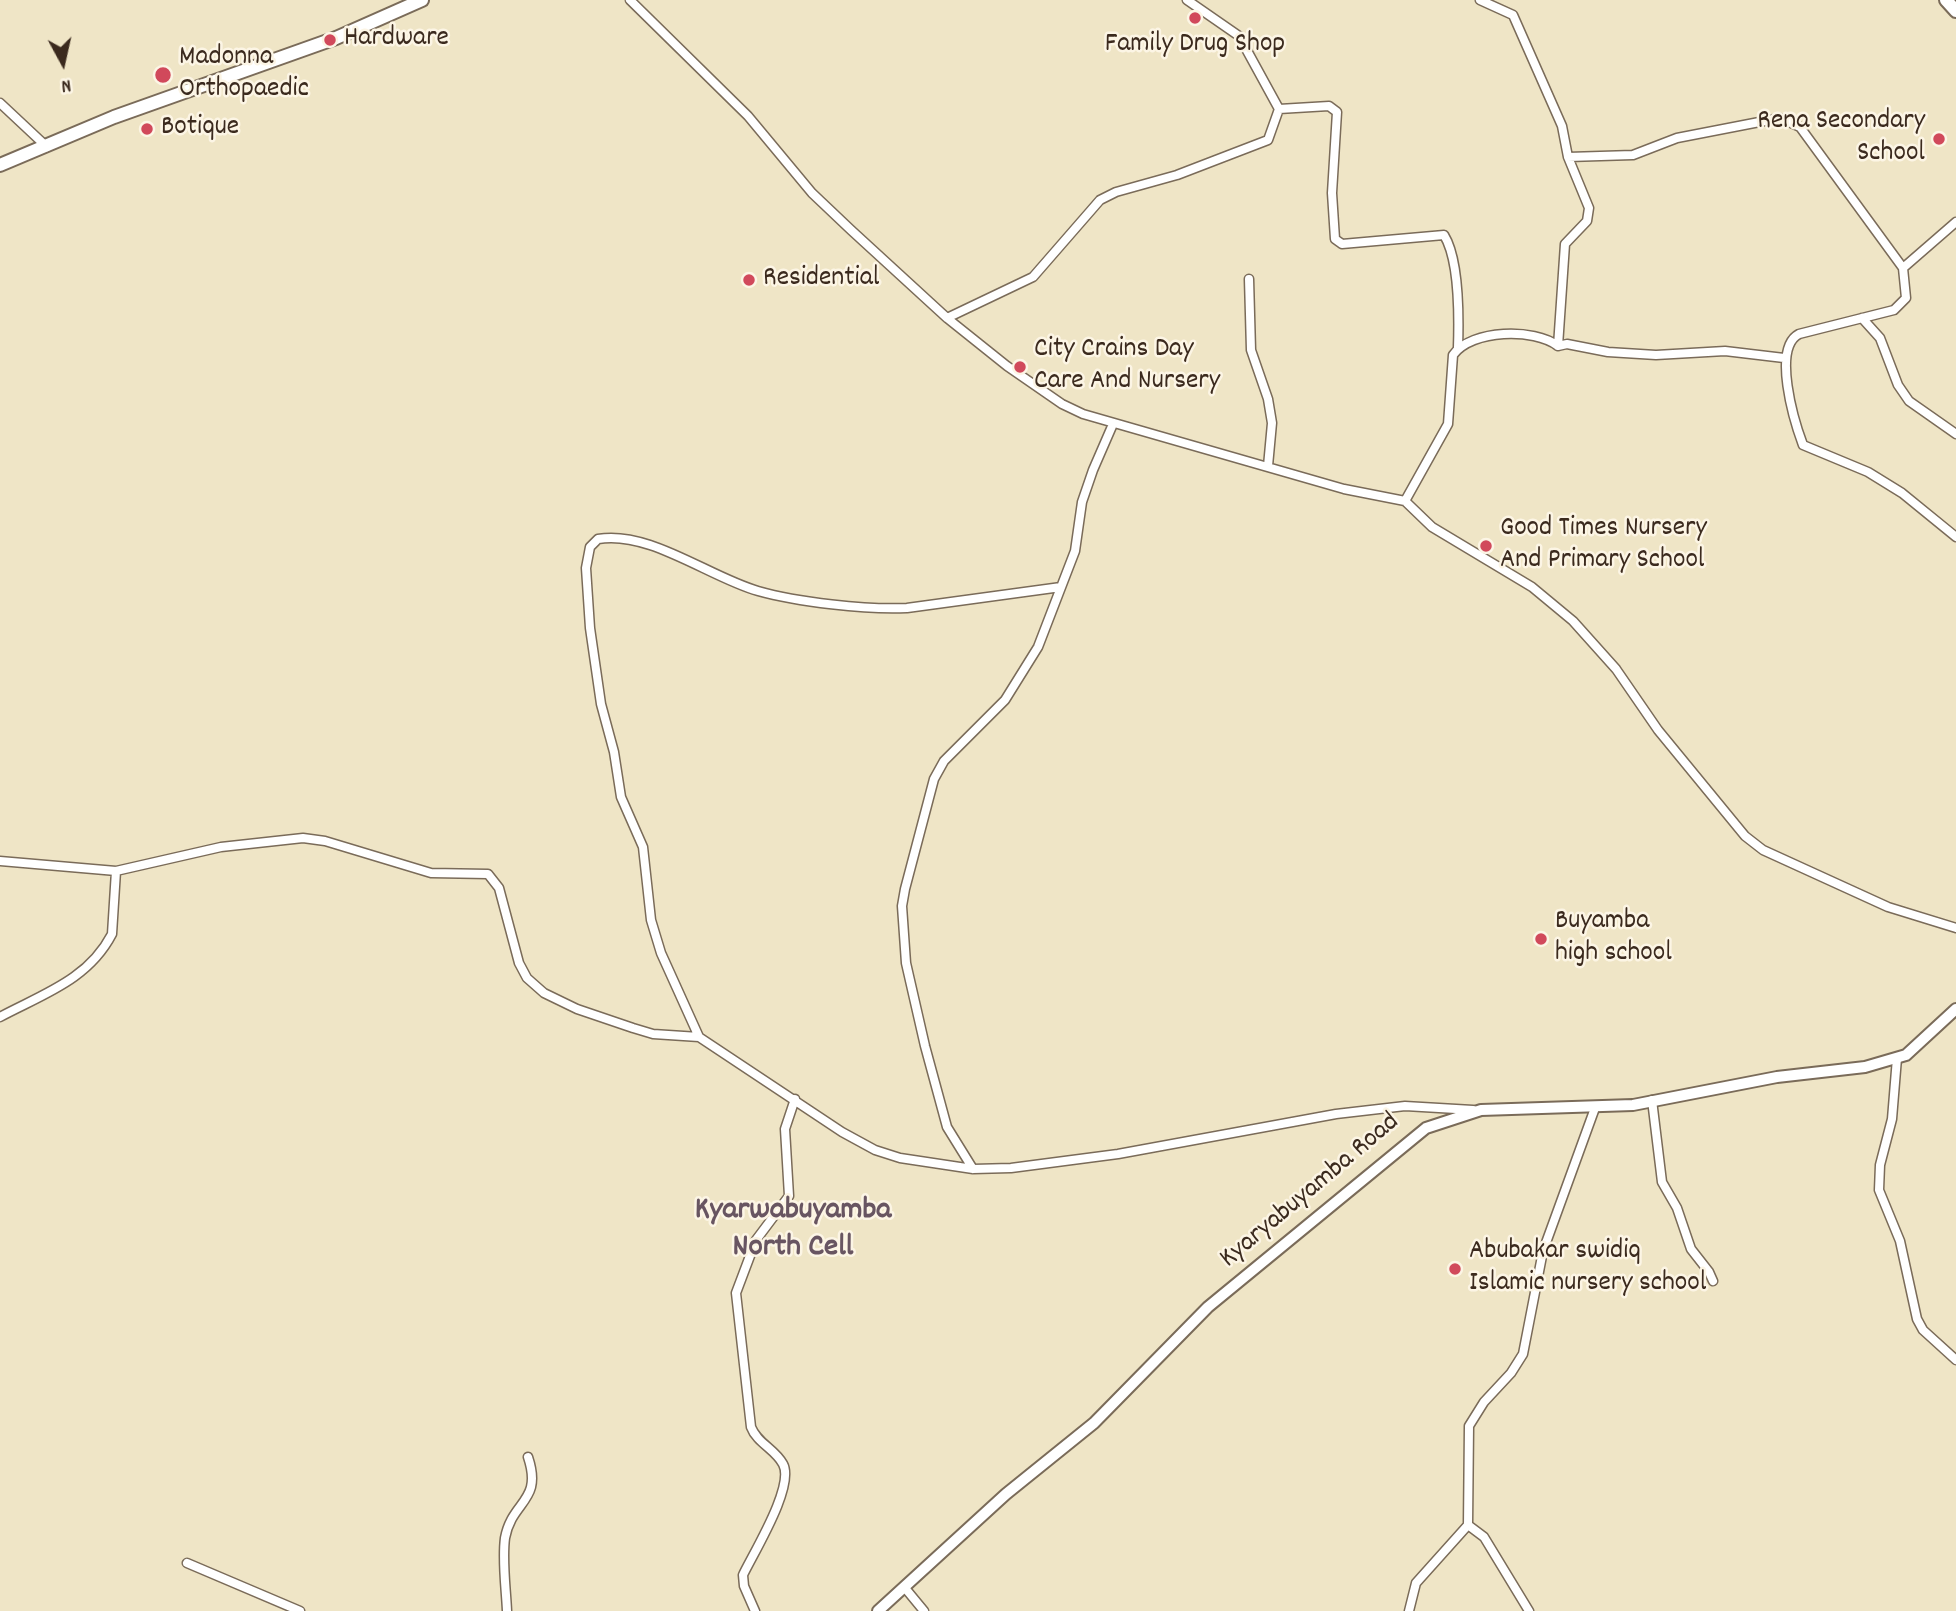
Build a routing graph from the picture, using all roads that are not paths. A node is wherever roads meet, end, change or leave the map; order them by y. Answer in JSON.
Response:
{"nodes":[{"id":1,"x":422,"y":0,"type":"edge"},
{"id":2,"x":630,"y":0,"type":"edge"},
{"id":3,"x":1187,"y":0,"type":"edge"},
{"id":4,"x":1480,"y":0,"type":"edge"},
{"id":5,"x":1946,"y":0,"type":"edge"},
{"id":6,"x":1956,"y":11,"type":"edge"},
{"id":7,"x":0,"y":103,"type":"edge"},
{"id":8,"x":1279,"y":108,"type":"junction"},
{"id":9,"x":47,"y":147,"type":"junction"},
{"id":10,"x":1567,"y":157,"type":"junction"},
{"id":11,"x":0,"y":165,"type":"edge"},
{"id":12,"x":1956,"y":222,"type":"edge"},
{"id":13,"x":1903,"y":268,"type":"junction"},
{"id":14,"x":1250,"y":279,"type":"dead end"},
{"id":15,"x":947,"y":318,"type":"junction"},
{"id":16,"x":1862,"y":318,"type":"junction"},
{"id":17,"x":1558,"y":346,"type":"junction"},
{"id":18,"x":1458,"y":348,"type":"junction"},
{"id":19,"x":1784,"y":358,"type":"junction"},
{"id":20,"x":1113,"y":424,"type":"junction"},
{"id":21,"x":1956,"y":433,"type":"edge"},
{"id":22,"x":1268,"y":466,"type":"junction"},
{"id":23,"x":1405,"y":501,"type":"junction"},
{"id":24,"x":1956,"y":537,"type":"edge"},
{"id":25,"x":1061,"y":587,"type":"junction"},
{"id":26,"x":0,"y":861,"type":"edge"},
{"id":27,"x":116,"y":871,"type":"junction"},
{"id":28,"x":1956,"y":928,"type":"edge"},
{"id":29,"x":1956,"y":1009,"type":"edge"},
{"id":30,"x":0,"y":1017,"type":"edge"},
{"id":31,"x":699,"y":1037,"type":"junction"},
{"id":32,"x":1896,"y":1058,"type":"junction"},
{"id":33,"x":795,"y":1099,"type":"junction"},
{"id":34,"x":1652,"y":1100,"type":"junction"},
{"id":35,"x":1595,"y":1108,"type":"junction"},
{"id":36,"x":1481,"y":1110,"type":"junction"},
{"id":37,"x":972,"y":1169,"type":"junction"},
{"id":38,"x":1713,"y":1281,"type":"dead end"},
{"id":39,"x":1956,"y":1360,"type":"edge"},
{"id":40,"x":528,"y":1457,"type":"dead end"},
{"id":41,"x":1468,"y":1525,"type":"junction"},
{"id":42,"x":187,"y":1563,"type":"dead end"},
{"id":43,"x":905,"y":1588,"type":"junction"},
{"id":44,"x":300,"y":1611,"type":"edge"},
{"id":45,"x":508,"y":1611,"type":"edge"},
{"id":46,"x":755,"y":1611,"type":"edge"},
{"id":47,"x":878,"y":1611,"type":"edge"},
{"id":48,"x":924,"y":1611,"type":"edge"},
{"id":49,"x":1409,"y":1611,"type":"edge"},
{"id":50,"x":1529,"y":1611,"type":"edge"}],
"edges":[{"from":1,"to":9,"type":"main road"},
{"from":2,"to":15,"type":"street"},
{"from":3,"to":8,"type":"street"},
{"from":4,"to":10,"type":"street"},
{"from":5,"to":6,"type":"main road"},
{"from":7,"to":9,"type":"street"},
{"from":8,"to":15,"type":"street"},
{"from":8,"to":18,"type":"street"},
{"from":9,"to":11,"type":"main road"},
{"from":10,"to":13,"type":"street"},
{"from":10,"to":17,"type":"street"},
{"from":12,"to":13,"type":"street"},
{"from":13,"to":16,"type":"street"},
{"from":14,"to":22,"type":"street"},
{"from":15,"to":20,"type":"street"},
{"from":16,"to":19,"type":"street"},
{"from":16,"to":21,"type":"street"},
{"from":17,"to":18,"type":"street"},
{"from":17,"to":19,"type":"street"},
{"from":18,"to":23,"type":"street"},
{"from":19,"to":24,"type":"street"},
{"from":20,"to":22,"type":"street"},
{"from":20,"to":25,"type":"street"},
{"from":22,"to":23,"type":"street"},
{"from":23,"to":28,"type":"street"},
{"from":25,"to":31,"type":"street"},
{"from":25,"to":37,"type":"street"},
{"from":26,"to":27,"type":"street"},
{"from":27,"to":30,"type":"street"},
{"from":27,"to":31,"type":"street"},
{"from":29,"to":32,"type":"street","name":"Kyaryabuyamba Road"},
{"from":31,"to":33,"type":"street"},
{"from":32,"to":34,"type":"street","name":"Kyaryabuyamba Road"},
{"from":32,"to":39,"type":"street"},
{"from":33,"to":37,"type":"street"},
{"from":33,"to":46,"type":"street"},
{"from":34,"to":35,"type":"street","name":"Kyaryabuyamba Road"},
{"from":34,"to":38,"type":"street"},
{"from":35,"to":36,"type":"street","name":"Kyaryabuyamba Road"},
{"from":35,"to":41,"type":"street"},
{"from":36,"to":37,"type":"street"},
{"from":36,"to":43,"type":"street","name":"Kyaryabuyamba Road"},
{"from":40,"to":45,"type":"street"},
{"from":41,"to":49,"type":"street"},
{"from":41,"to":50,"type":"street"},
{"from":42,"to":44,"type":"street"},
{"from":43,"to":47,"type":"street","name":"Kyaryabuyamba Road"},
{"from":43,"to":48,"type":"street"}]}
